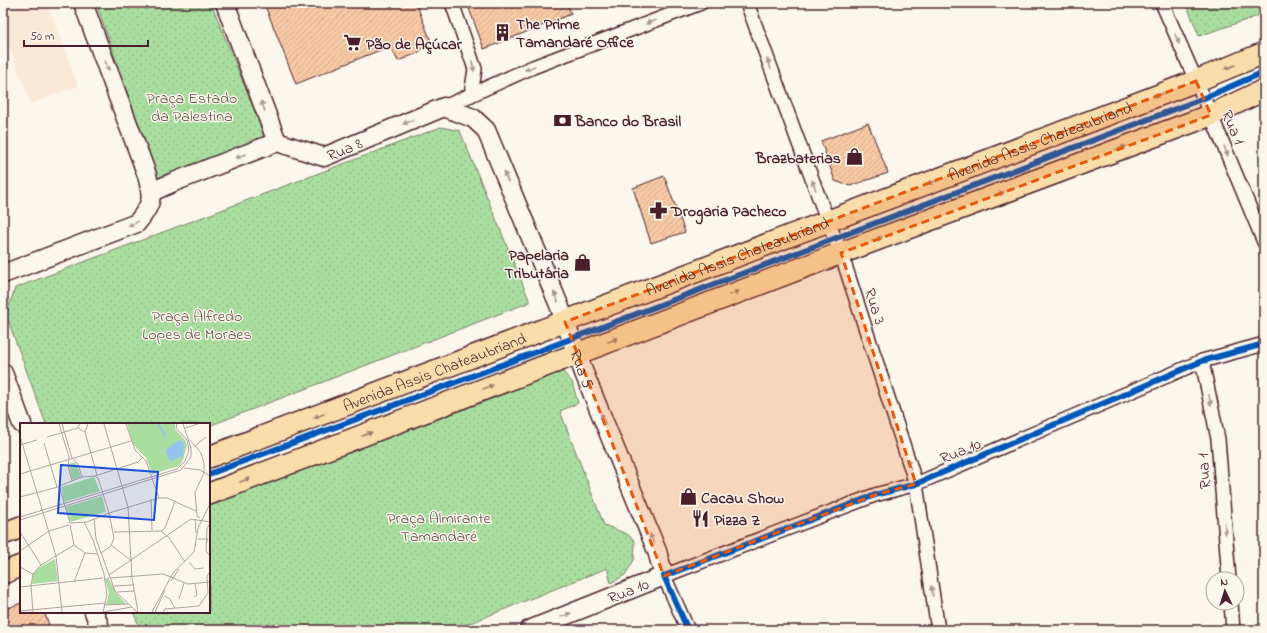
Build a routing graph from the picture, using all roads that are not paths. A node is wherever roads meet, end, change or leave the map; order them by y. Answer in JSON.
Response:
{"nodes":[{"id":1,"x":83,"y":3,"type":"edge"},
{"id":2,"x":225,"y":3,"type":"edge"},
{"id":3,"x":452,"y":3,"type":"edge"},
{"id":4,"x":700,"y":3,"type":"edge"},
{"id":5,"x":747,"y":3,"type":"edge"},
{"id":6,"x":1162,"y":3,"type":"edge"},
{"id":7,"x":1264,"y":53,"type":"edge"},
{"id":8,"x":1196,"y":81,"type":"junction"},
{"id":9,"x":1264,"y":90,"type":"edge"},
{"id":10,"x":471,"y":95,"type":"junction"},
{"id":11,"x":444,"y":107,"type":"junction"},
{"id":12,"x":1211,"y":114,"type":"junction"},
{"id":13,"x":277,"y":142,"type":"junction"},
{"id":14,"x":152,"y":192,"type":"junction"},
{"id":15,"x":828,"y":222,"type":"junction"},
{"id":16,"x":1264,"y":242,"type":"edge"},
{"id":17,"x":841,"y":253,"type":"junction"},
{"id":18,"x":3,"y":274,"type":"edge"},
{"id":19,"x":565,"y":322,"type":"junction"},
{"id":20,"x":1264,"y":344,"type":"edge"},
{"id":21,"x":576,"y":354,"type":"junction"},
{"id":22,"x":1202,"y":361,"type":"junction"},
{"id":23,"x":3,"y":373,"type":"edge"},
{"id":24,"x":22,"y":423,"type":"edge"},
{"id":25,"x":210,"y":457,"type":"edge"},
{"id":26,"x":916,"y":484,"type":"junction"},
{"id":27,"x":210,"y":494,"type":"edge"},
{"id":28,"x":20,"y":527,"type":"edge"},
{"id":29,"x":3,"y":534,"type":"edge"},
{"id":30,"x":20,"y":566,"type":"edge"},
{"id":31,"x":1228,"y":571,"type":"edge"},
{"id":32,"x":3,"y":573,"type":"edge"},
{"id":33,"x":664,"y":576,"type":"junction"},
{"id":34,"x":1232,"y":611,"type":"edge"},
{"id":35,"x":94,"y":613,"type":"edge"},
{"id":36,"x":101,"y":630,"type":"edge"},
{"id":37,"x":529,"y":630,"type":"edge"},
{"id":38,"x":688,"y":630,"type":"edge"},
{"id":39,"x":938,"y":630,"type":"edge"},
{"id":40,"x":1233,"y":630,"type":"edge"}],
"edges":[{"from":1,"to":14,"type":"main road","one_way":true},
{"from":13,"to":2,"type":"main road","one_way":true},
{"from":3,"to":10,"type":"street","one_way":true},
{"from":4,"to":10,"type":"street","name":"Rua 8","one_way":true},
{"from":15,"to":5,"type":"street","name":"Rua 3","one_way":true},
{"from":6,"to":8,"type":"street","name":"Rua 1","one_way":true},
{"from":7,"to":8,"type":"main road","name":"Avenida Assis Chateaubriand","one_way":true},
{"from":8,"to":12,"type":"street","name":"Rua 1"},
{"from":8,"to":15,"type":"main road","name":"Avenida Assis Chateaubriand","one_way":true},
{"from":9,"to":12,"type":"main road","name":"Avenida Assis Chateaubriand"},
{"from":10,"to":11,"type":"street","name":"Rua 8"},
{"from":11,"to":13,"type":"main road","name":"Rua 8","one_way":true},
{"from":19,"to":11,"type":"main road","name":"Rua 5","one_way":true},
{"from":12,"to":16,"type":"street","name":"Rua 1","one_way":true},
{"from":17,"to":12,"type":"main road","name":"Avenida Assis Chateaubriand","one_way":true},
{"from":13,"to":14,"type":"main road","one_way":true},
{"from":14,"to":18,"type":"main road","one_way":true},
{"from":15,"to":17,"type":"street","name":"Rua 3"},
{"from":15,"to":19,"type":"main road","name":"Avenida Assis Chateaubriand"},
{"from":21,"to":17,"type":"main road","name":"Avenida Assis Chateaubriand","one_way":true},
{"from":26,"to":17,"type":"street","name":"Rua 3","one_way":true},
{"from":19,"to":21,"type":"main road","name":"Rua 5"},
{"from":19,"to":25,"type":"main road","name":"Avenida Assis Chateaubriand","one_way":true},
{"from":20,"to":22,"type":"street","name":"Rua 10"},
{"from":27,"to":21,"type":"main road","name":"Avenida Assis Chateaubriand","one_way":true},
{"from":33,"to":21,"type":"main road","name":"Rua 5","one_way":true},
{"from":22,"to":26,"type":"street","name":"Rua 10"},
{"from":22,"to":31,"type":"street","name":"Rua 1","one_way":true},
{"from":23,"to":24,"type":"main road"},
{"from":26,"to":33,"type":"street","name":"Rua 10"},
{"from":39,"to":26,"type":"street","name":"Rua 3","one_way":true},
{"from":28,"to":29,"type":"main road"},
{"from":30,"to":32,"type":"main road"},
{"from":37,"to":33,"type":"main road","name":"Rua 10","one_way":true},
{"from":33,"to":38,"type":"street","name":"Rua 5"},
{"from":34,"to":40,"type":"street"},
{"from":35,"to":36,"type":"main road"}]}
